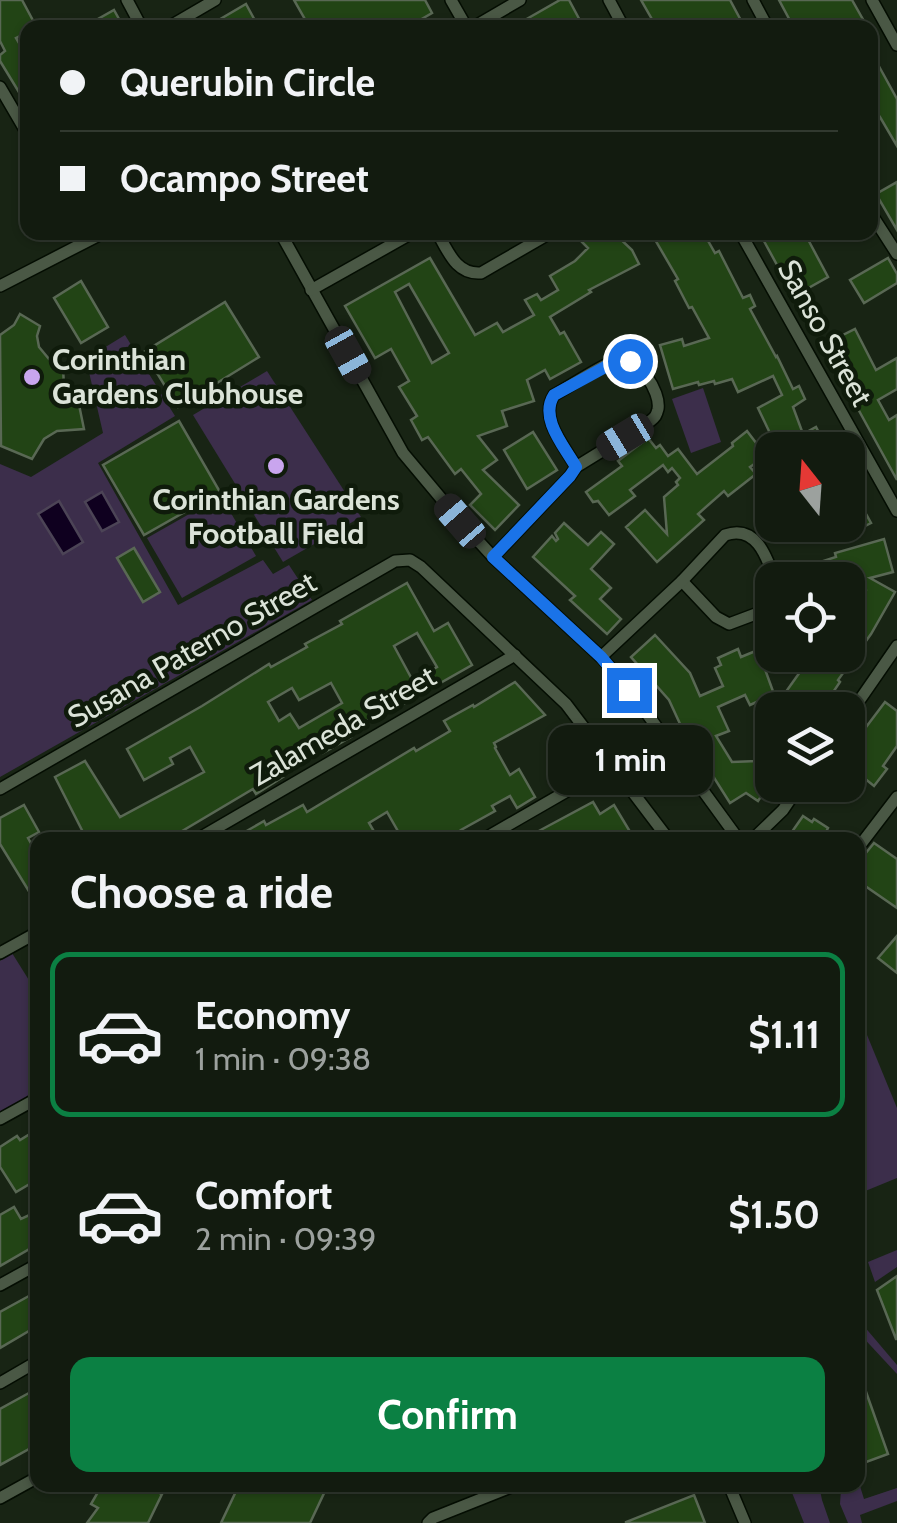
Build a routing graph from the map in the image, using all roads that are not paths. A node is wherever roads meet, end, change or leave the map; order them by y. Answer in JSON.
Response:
{"nodes":[{"id":1,"x":215,"y":0,"type":"edge"},
{"id":2,"x":520,"y":0,"type":"edge"},
{"id":3,"x":872,"y":0,"type":"edge"},
{"id":4,"x":181,"y":20,"type":"edge"},
{"id":5,"x":484,"y":20,"type":"edge"},
{"id":6,"x":897,"y":45,"type":"edge"},
{"id":7,"x":0,"y":87,"type":"edge"},
{"id":8,"x":20,"y":109,"type":"edge"},
{"id":9,"x":14,"y":112,"type":"junction"},
{"id":10,"x":20,"y":122,"type":"edge"},
{"id":11,"x":878,"y":224,"type":"edge"},
{"id":12,"x":81,"y":240,"type":"edge"},
{"id":13,"x":284,"y":240,"type":"edge"},
{"id":14,"x":400,"y":240,"type":"edge"},
{"id":15,"x":442,"y":240,"type":"edge"},
{"id":16,"x":538,"y":240,"type":"edge"},
{"id":17,"x":745,"y":240,"type":"edge"},
{"id":18,"x":897,"y":254,"type":"edge"},
{"id":19,"x":0,"y":286,"type":"edge"},
{"id":20,"x":311,"y":290,"type":"junction"},
{"id":21,"x":576,"y":467,"type":"junction"},
{"id":22,"x":897,"y":511,"type":"edge"},
{"id":23,"x":493,"y":557,"type":"junction"},
{"id":24,"x":767,"y":562,"type":"edge"},
{"id":25,"x":682,"y":580,"type":"junction"},
{"id":26,"x":755,"y":614,"type":"edge"},
{"id":27,"x":897,"y":646,"type":"edge"},
{"id":28,"x":515,"y":655,"type":"junction"},
{"id":29,"x":601,"y":657,"type":"junction"},
{"id":30,"x":865,"y":692,"type":"edge"},
{"id":31,"x":614,"y":764,"type":"junction"},
{"id":32,"x":0,"y":789,"type":"edge"},
{"id":33,"x":897,"y":797,"type":"edge"},
{"id":34,"x":788,"y":802,"type":"edge"},
{"id":35,"x":210,"y":832,"type":"edge"},
{"id":36,"x":496,"y":832,"type":"edge"},
{"id":37,"x":663,"y":832,"type":"edge"},
{"id":38,"x":733,"y":832,"type":"edge"},
{"id":39,"x":760,"y":832,"type":"edge"},
{"id":40,"x":865,"y":839,"type":"edge"},
{"id":41,"x":30,"y":937,"type":"edge"},
{"id":42,"x":0,"y":954,"type":"edge"},
{"id":43,"x":30,"y":1102,"type":"edge"},
{"id":44,"x":0,"y":1119,"type":"edge"},
{"id":45,"x":30,"y":1268,"type":"edge"},
{"id":46,"x":0,"y":1285,"type":"edge"},
{"id":47,"x":30,"y":1366,"type":"edge"},
{"id":48,"x":0,"y":1383,"type":"edge"},
{"id":49,"x":30,"y":1481,"type":"edge"},
{"id":50,"x":498,"y":1492,"type":"edge"},
{"id":51,"x":732,"y":1492,"type":"edge"},
{"id":52,"x":0,"y":1498,"type":"edge"},
{"id":53,"x":428,"y":1523,"type":"edge"},
{"id":54,"x":745,"y":1523,"type":"edge"}],
"edges":[{"from":1,"to":4,"type":"street"},
{"from":2,"to":5,"type":"street"},
{"from":3,"to":6,"type":"street"},
{"from":7,"to":9,"type":"street"},
{"from":8,"to":9,"type":"street"},
{"from":9,"to":10,"type":"street"},
{"from":11,"to":18,"type":"street"},
{"from":12,"to":19,"type":"street"},
{"from":13,"to":20,"type":"street"},
{"from":14,"to":20,"type":"street"},
{"from":15,"to":16,"type":"street"},
{"from":17,"to":22,"type":"street","name":"Sanso Street"},
{"from":20,"to":23,"type":"street"},
{"from":21,"to":21,"type":"street"},
{"from":21,"to":23,"type":"street"},
{"from":23,"to":29,"type":"street"},
{"from":24,"to":25,"type":"street"},
{"from":25,"to":26,"type":"street"},
{"from":25,"to":29,"type":"street"},
{"from":27,"to":30,"type":"street"},
{"from":28,"to":31,"type":"street"},
{"from":28,"to":32,"type":"street","name":"Susana Paterno Street"},
{"from":28,"to":35,"type":"street","name":"Zalameda Street"},
{"from":29,"to":38,"type":"street"},
{"from":31,"to":36,"type":"street"},
{"from":31,"to":37,"type":"street"},
{"from":33,"to":40,"type":"street"},
{"from":34,"to":39,"type":"street"},
{"from":41,"to":42,"type":"street"},
{"from":43,"to":44,"type":"street"},
{"from":45,"to":46,"type":"street"},
{"from":47,"to":48,"type":"street"},
{"from":49,"to":52,"type":"street"},
{"from":50,"to":53,"type":"street"},
{"from":51,"to":54,"type":"street"}]}
